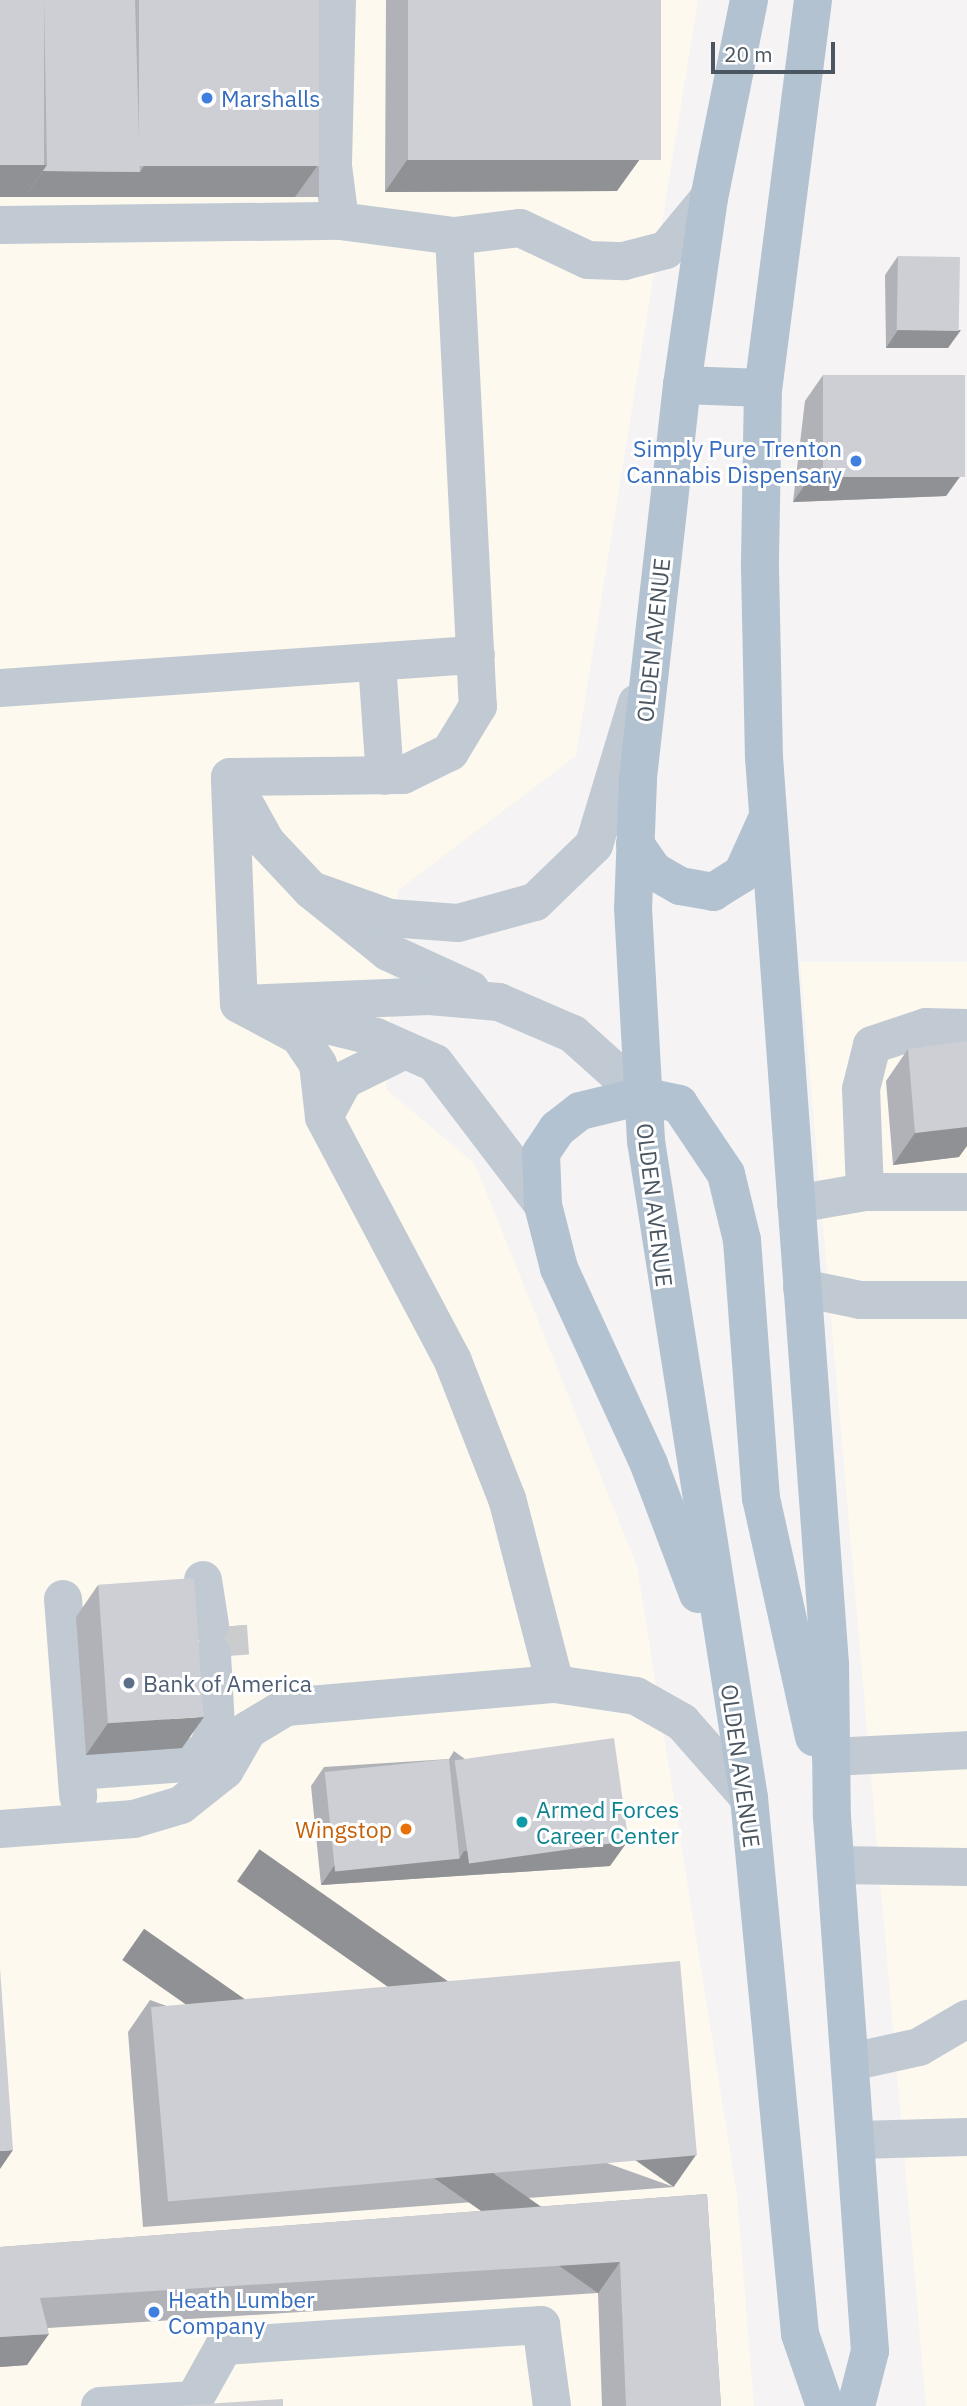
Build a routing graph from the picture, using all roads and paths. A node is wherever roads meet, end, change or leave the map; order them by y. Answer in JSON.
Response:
{"nodes":[{"id":1,"x":337,"y":0,"type":"edge"},
{"id":2,"x":749,"y":0,"type":"edge"},
{"id":3,"x":813,"y":0,"type":"edge"},
{"id":4,"x":709,"y":198,"type":"junction"},
{"id":5,"x":340,"y":221,"type":"junction"},
{"id":6,"x":0,"y":225,"type":"edge"},
{"id":7,"x":454,"y":236,"type":"junction"},
{"id":8,"x":682,"y":385,"type":"junction"},
{"id":9,"x":763,"y":388,"type":"junction"},
{"id":10,"x":651,"y":654,"type":"junction"},
{"id":11,"x":476,"y":655,"type":"junction"},
{"id":12,"x":377,"y":663,"type":"junction"},
{"id":13,"x":0,"y":688,"type":"edge"},
{"id":14,"x":385,"y":776,"type":"junction"},
{"id":15,"x":230,"y":778,"type":"junction"},
{"id":16,"x":768,"y":818,"type":"junction"},
{"id":17,"x":635,"y":845,"type":"junction"},
{"id":18,"x":311,"y":890,"type":"junction"},
{"id":19,"x":499,"y":1002,"type":"junction"},
{"id":20,"x":239,"y":1004,"type":"junction"},
{"id":21,"x":967,"y":1028,"type":"edge"},
{"id":22,"x":405,"y":1050,"type":"junction"},
{"id":23,"x":642,"y":1096,"type":"junction"},
{"id":24,"x":324,"y":1117,"type":"junction"},
{"id":25,"x":865,"y":1192,"type":"junction"},
{"id":26,"x":967,"y":1192,"type":"edge"},
{"id":27,"x":796,"y":1204,"type":"junction"},
{"id":28,"x":543,"y":1205,"type":"junction"},
{"id":29,"x":802,"y":1287,"type":"junction"},
{"id":30,"x":967,"y":1300,"type":"edge"},
{"id":31,"x":63,"y":1599,"type":"dead end"},
{"id":32,"x":728,"y":1675,"type":"junction"},
{"id":33,"x":555,"y":1684,"type":"junction"},
{"id":34,"x":967,"y":1750,"type":"edge"},
{"id":35,"x":195,"y":1757,"type":"junction"},
{"id":36,"x":831,"y":1757,"type":"junction"},
{"id":37,"x":77,"y":1771,"type":"junction"},
{"id":38,"x":749,"y":1798,"type":"junction"},
{"id":39,"x":832,"y":1817,"type":"junction"},
{"id":40,"x":80,"y":1823,"type":"junction"},
{"id":41,"x":0,"y":1829,"type":"edge"},
{"id":42,"x":836,"y":1865,"type":"junction"},
{"id":43,"x":967,"y":1867,"type":"edge"},
{"id":44,"x":967,"y":2019,"type":"edge"},
{"id":45,"x":851,"y":2062,"type":"junction"},
{"id":46,"x":967,"y":2137,"type":"edge"},
{"id":47,"x":858,"y":2140,"type":"junction"},
{"id":48,"x":100,"y":2406,"type":"edge"},
{"id":49,"x":552,"y":2406,"type":"edge"},
{"id":50,"x":825,"y":2406,"type":"edge"},
{"id":51,"x":856,"y":2406,"type":"edge"}],
"edges":[{"from":1,"to":5,"type":"lane"},
{"from":2,"to":4,"type":"main road","name":"OLDEN AVENUE"},
{"from":3,"to":9,"type":"main road"},
{"from":4,"to":7,"type":"lane"},
{"from":4,"to":8,"type":"main road","name":"OLDEN AVENUE"},
{"from":5,"to":6,"type":"lane"},
{"from":5,"to":7,"type":"lane"},
{"from":7,"to":11,"type":"lane"},
{"from":8,"to":9,"type":"main road"},
{"from":8,"to":10,"type":"main road","name":"OLDEN AVENUE"},
{"from":9,"to":16,"type":"main road"},
{"from":10,"to":17,"type":"main road","name":"OLDEN AVENUE"},
{"from":10,"to":18,"type":"lane"},
{"from":11,"to":12,"type":"lane"},
{"from":11,"to":14,"type":"lane"},
{"from":12,"to":13,"type":"lane"},
{"from":12,"to":14,"type":"lane"},
{"from":14,"to":15,"type":"lane"},
{"from":15,"to":18,"type":"lane"},
{"from":15,"to":20,"type":"lane"},
{"from":16,"to":17,"type":"main road"},
{"from":16,"to":27,"type":"main road"},
{"from":17,"to":23,"type":"main road","name":"OLDEN AVENUE"},
{"from":18,"to":19,"type":"lane"},
{"from":19,"to":20,"type":"lane"},
{"from":19,"to":23,"type":"lane"},
{"from":20,"to":22,"type":"lane"},
{"from":20,"to":24,"type":"lane"},
{"from":21,"to":25,"type":"lane"},
{"from":22,"to":24,"type":"lane"},
{"from":22,"to":28,"type":"lane"},
{"from":23,"to":28,"type":"main road"},
{"from":23,"to":32,"type":"main road","name":"OLDEN AVENUE"},
{"from":23,"to":39,"type":"main road"},
{"from":24,"to":33,"type":"lane"},
{"from":25,"to":26,"type":"lane"},
{"from":25,"to":27,"type":"lane"},
{"from":27,"to":29,"type":"main road"},
{"from":28,"to":32,"type":"main road"},
{"from":29,"to":30,"type":"lane"},
{"from":29,"to":36,"type":"main road"},
{"from":31,"to":37,"type":"lane"},
{"from":32,"to":38,"type":"main road","name":"OLDEN AVENUE"},
{"from":33,"to":38,"type":"lane"},
{"from":33,"to":40,"type":"lane"},
{"from":34,"to":36,"type":"lane"},
{"from":35,"to":35,"type":"lane"},
{"from":35,"to":37,"type":"lane"},
{"from":36,"to":39,"type":"main road"},
{"from":37,"to":40,"type":"lane"},
{"from":38,"to":50,"type":"main road","name":"OLDEN AVENUE"},
{"from":39,"to":42,"type":"main road"},
{"from":40,"to":41,"type":"lane"},
{"from":42,"to":43,"type":"lane"},
{"from":42,"to":45,"type":"main road"},
{"from":44,"to":45,"type":"lane"},
{"from":45,"to":47,"type":"main road"},
{"from":46,"to":47,"type":"lane"},
{"from":47,"to":51,"type":"main road"},
{"from":48,"to":49,"type":"lane"}]}
